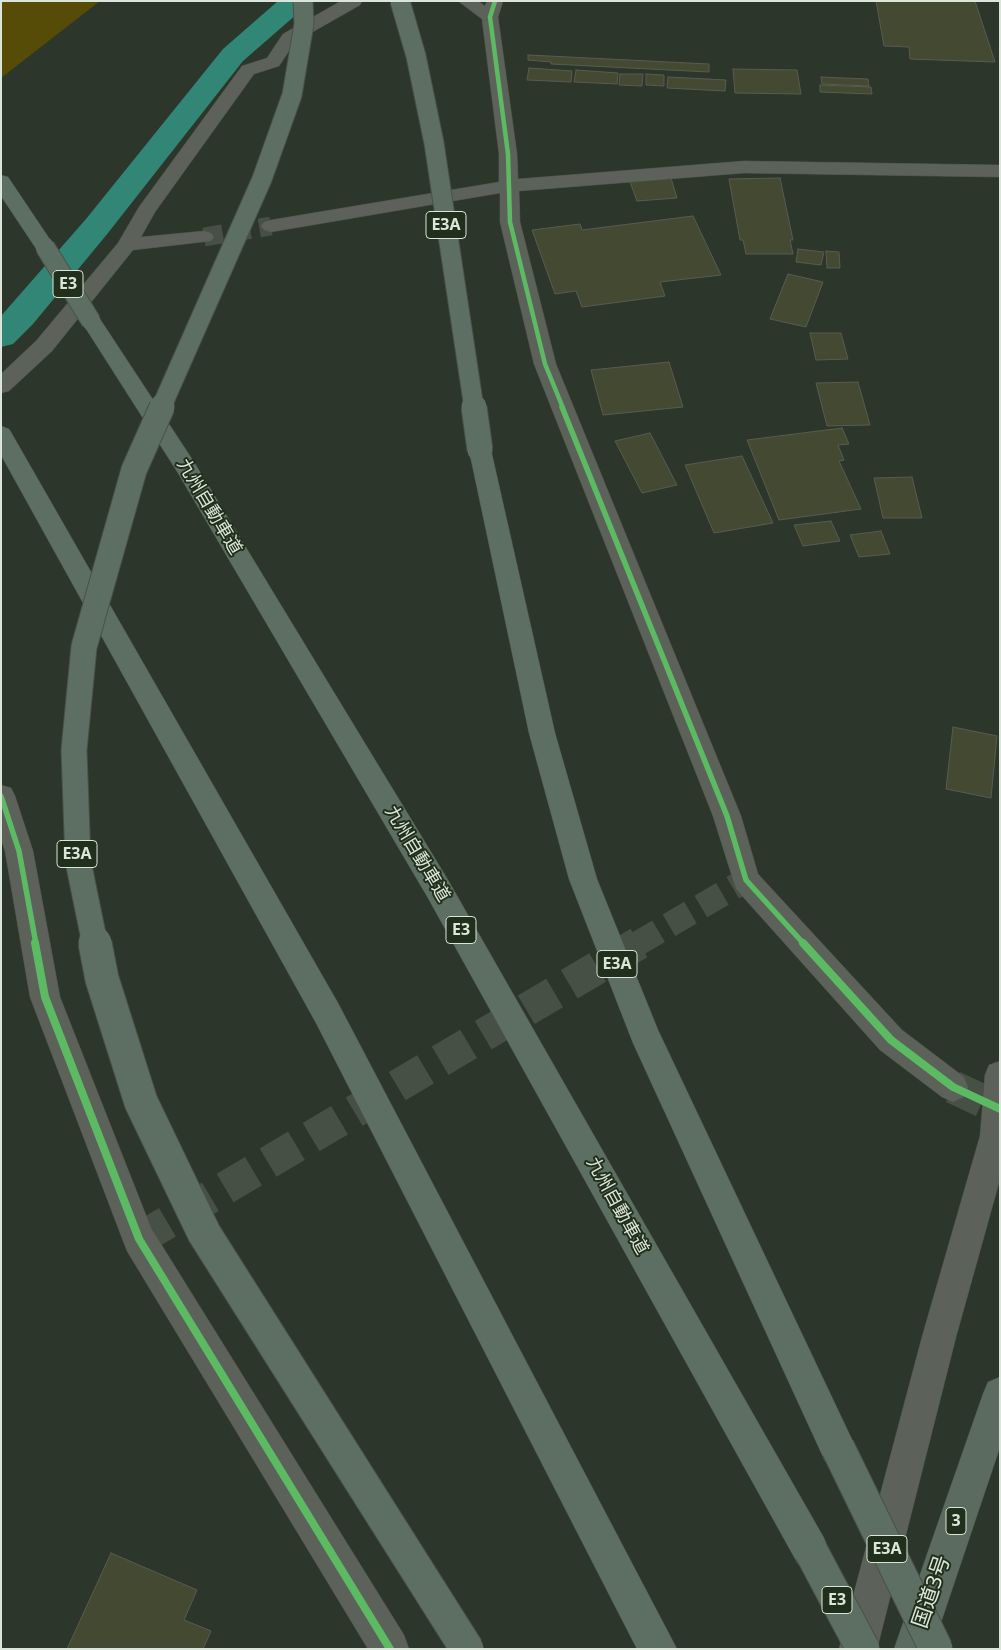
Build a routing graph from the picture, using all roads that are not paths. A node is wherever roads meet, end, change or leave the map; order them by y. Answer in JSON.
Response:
{"nodes":[{"id":1,"x":303,"y":1,"type":"edge"},
{"id":2,"x":354,"y":1,"type":"edge"},
{"id":3,"x":400,"y":1,"type":"edge"},
{"id":4,"x":466,"y":1,"type":"edge"},
{"id":5,"x":493,"y":9,"type":"edge"},
{"id":6,"x":1000,"y":171,"type":"edge"},
{"id":7,"x":1,"y":181,"type":"edge"},
{"id":8,"x":509,"y":186,"type":"junction"},
{"id":9,"x":271,"y":226,"type":"tunnel mouth"},
{"id":10,"x":204,"y":237,"type":"tunnel mouth"},
{"id":11,"x":127,"y":245,"type":"junction"},
{"id":12,"x":1,"y":386,"type":"edge"},
{"id":13,"x":1,"y":434,"type":"edge"},
{"id":14,"x":1,"y":796,"type":"edge"},
{"id":15,"x":1000,"y":1075,"type":"edge"},
{"id":16,"x":953,"y":1088,"type":"tunnel mouth"},
{"id":17,"x":1000,"y":1394,"type":"edge"},
{"id":18,"x":390,"y":1649,"type":"edge"},
{"id":19,"x":467,"y":1649,"type":"edge"},
{"id":20,"x":658,"y":1649,"type":"edge"},
{"id":21,"x":858,"y":1649,"type":"edge"},
{"id":22,"x":863,"y":1649,"type":"edge"},
{"id":23,"x":913,"y":1649,"type":"edge"},
{"id":24,"x":936,"y":1649,"type":"edge"}],
"edges":[{"from":1,"to":19,"type":"highway","number":"E3A","bridge":true},
{"from":2,"to":11,"type":"street"},
{"from":3,"to":24,"type":"highway","number":"E3A","bridge":true},
{"from":4,"to":5,"type":"street"},
{"from":5,"to":8,"type":"street"},
{"from":6,"to":8,"type":"street"},
{"from":7,"to":22,"type":"highway","name":"九州自動車道","number":"E3","bridge":true},
{"from":8,"to":9,"type":"street"},
{"from":8,"to":16,"type":"street"},
{"from":10,"to":11,"type":"street"},
{"from":11,"to":12,"type":"street"},
{"from":13,"to":20,"type":"highway"},
{"from":14,"to":18,"type":"street"},
{"from":15,"to":21,"type":"street"},
{"from":17,"to":23,"type":"highway","name":"国道3号","number":"3"}]}
